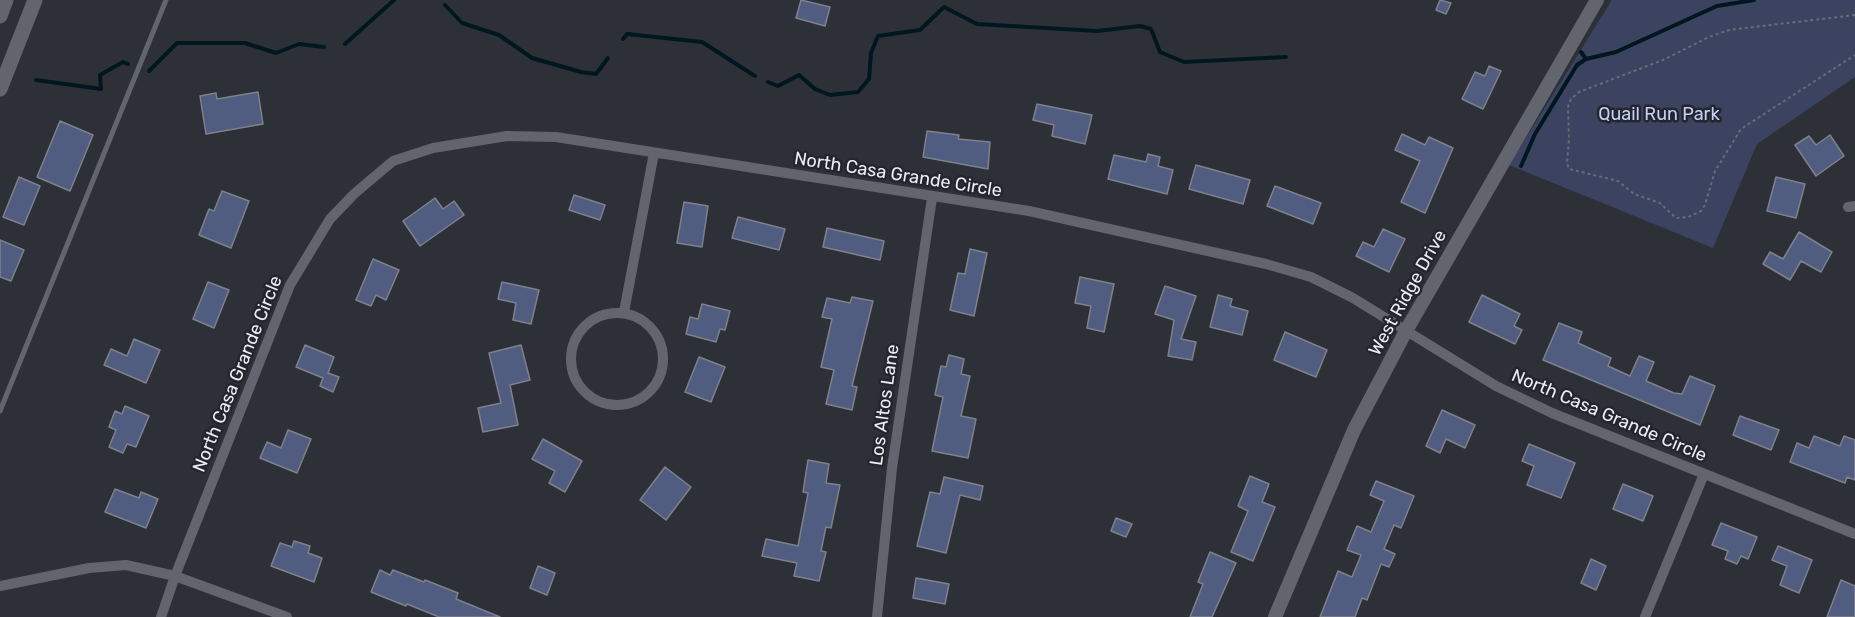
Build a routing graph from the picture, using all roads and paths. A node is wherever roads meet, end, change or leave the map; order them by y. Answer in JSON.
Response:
{"nodes":[{"id":1,"x":6,"y":0,"type":"edge"},
{"id":2,"x":35,"y":0,"type":"edge"},
{"id":3,"x":166,"y":0,"type":"edge"},
{"id":4,"x":1597,"y":0,"type":"edge"},
{"id":5,"x":1855,"y":15,"type":"edge"},
{"id":6,"x":0,"y":16,"type":"edge"},
{"id":7,"x":1855,"y":55,"type":"edge"},
{"id":8,"x":0,"y":89,"type":"edge"},
{"id":9,"x":654,"y":153,"type":"junction"},
{"id":10,"x":932,"y":198,"type":"junction"},
{"id":11,"x":624,"y":312,"type":"junction"},
{"id":12,"x":1407,"y":329,"type":"junction"},
{"id":13,"x":0,"y":411,"type":"edge"},
{"id":14,"x":1704,"y":474,"type":"junction"},
{"id":15,"x":1855,"y":534,"type":"edge"},
{"id":16,"x":175,"y":576,"type":"junction"},
{"id":17,"x":0,"y":586,"type":"edge"},
{"id":18,"x":161,"y":617,"type":"edge"},
{"id":19,"x":287,"y":617,"type":"edge"},
{"id":20,"x":877,"y":617,"type":"edge"},
{"id":21,"x":1275,"y":617,"type":"edge"},
{"id":22,"x":1645,"y":617,"type":"edge"}],
"edges":[{"from":1,"to":6,"type":"main road"},
{"from":2,"to":8,"type":"main road"},
{"from":3,"to":13,"type":"lane"},
{"from":4,"to":12,"type":"street","name":"West Ridge Drive"},
{"from":5,"to":7,"type":"path"},
{"from":9,"to":10,"type":"street","name":"North Casa Grande Circle"},
{"from":9,"to":11,"type":"street"},
{"from":9,"to":16,"type":"street","name":"North Casa Grande Circle"},
{"from":10,"to":12,"type":"street","name":"North Casa Grande Circle"},
{"from":10,"to":20,"type":"street","name":"Los Altos Lane"},
{"from":11,"to":11,"type":"street"},
{"from":12,"to":14,"type":"street","name":"North Casa Grande Circle"},
{"from":12,"to":21,"type":"street","name":"West Ridge Drive"},
{"from":14,"to":15,"type":"street","name":"North Casa Grande Circle"},
{"from":14,"to":22,"type":"street"},
{"from":16,"to":17,"type":"street"},
{"from":16,"to":18,"type":"street","name":"North Casa Grande Circle"},
{"from":16,"to":19,"type":"street"}]}
